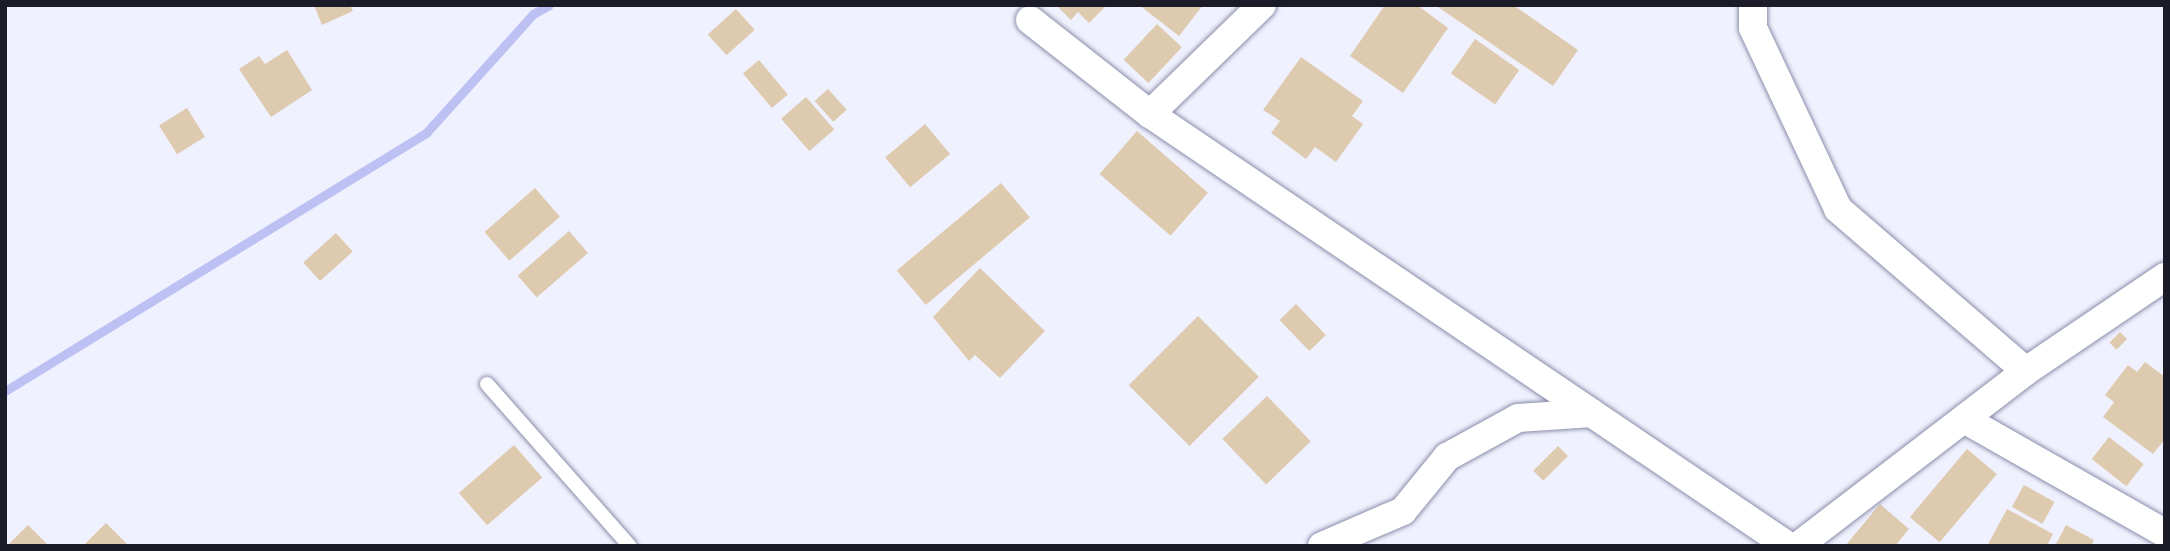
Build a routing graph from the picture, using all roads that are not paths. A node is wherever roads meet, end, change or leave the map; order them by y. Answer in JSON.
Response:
{"nodes":[{"id":1,"x":1262,"y":5,"type":"edge"},
{"id":2,"x":1753,"y":5,"type":"edge"},
{"id":3,"x":1030,"y":20,"type":"dead end"},
{"id":4,"x":1150,"y":114,"type":"junction"},
{"id":5,"x":2165,"y":277,"type":"edge"},
{"id":6,"x":2026,"y":371,"type":"junction"},
{"id":7,"x":487,"y":384,"type":"dead end"},
{"id":8,"x":1592,"y":413,"type":"junction"},
{"id":9,"x":1964,"y":419,"type":"junction"},
{"id":10,"x":2165,"y":533,"type":"edge"},
{"id":11,"x":630,"y":546,"type":"edge"},
{"id":12,"x":1322,"y":546,"type":"edge"},
{"id":13,"x":1788,"y":546,"type":"edge"},
{"id":14,"x":1798,"y":546,"type":"edge"}],
"edges":[{"from":1,"to":4,"type":"street"},
{"from":2,"to":6,"type":"street"},
{"from":3,"to":4,"type":"street"},
{"from":4,"to":8,"type":"street"},
{"from":5,"to":6,"type":"street"},
{"from":6,"to":9,"type":"street"},
{"from":7,"to":11,"type":"lane"},
{"from":8,"to":12,"type":"street"},
{"from":8,"to":13,"type":"street"},
{"from":9,"to":10,"type":"street"},
{"from":9,"to":14,"type":"street"}]}
